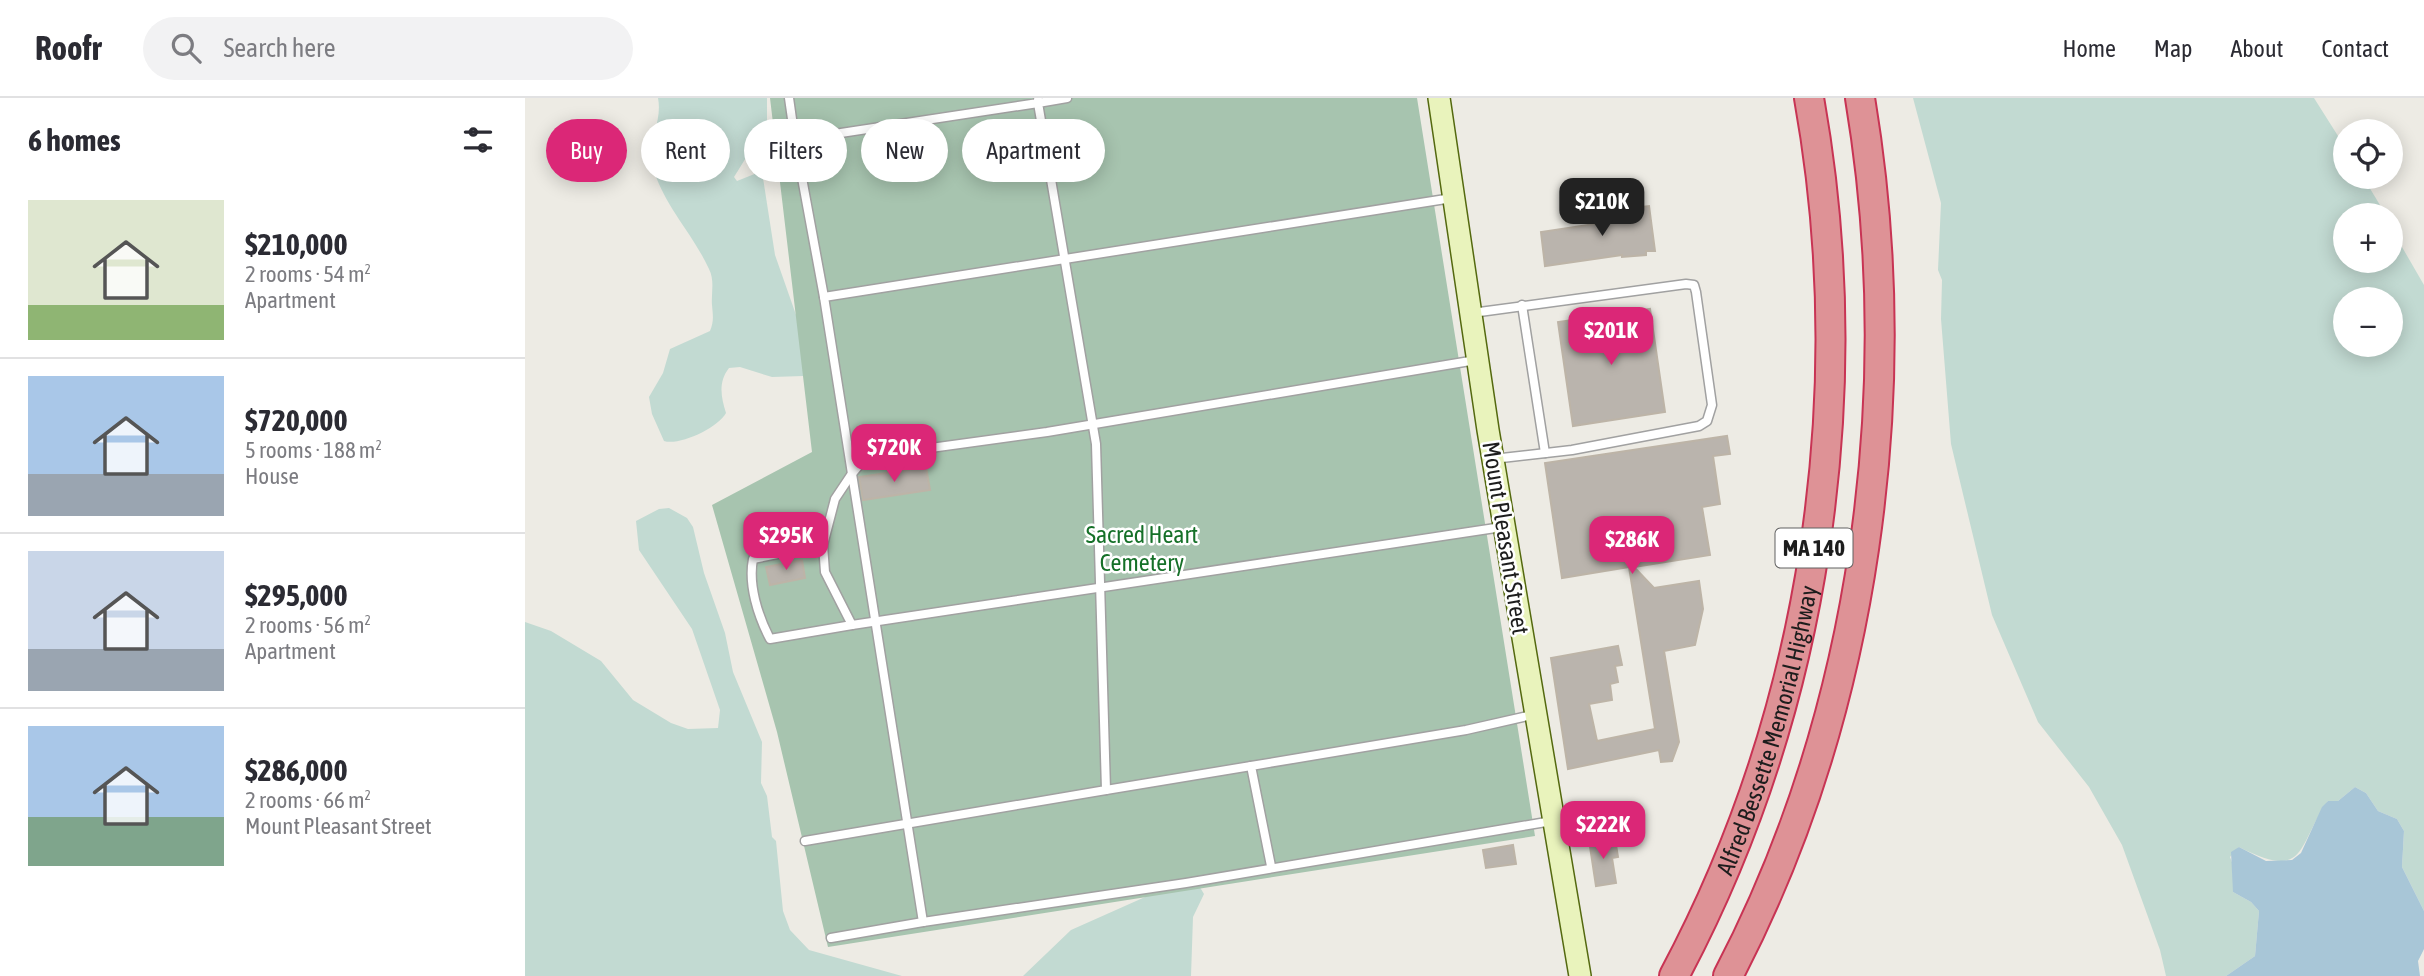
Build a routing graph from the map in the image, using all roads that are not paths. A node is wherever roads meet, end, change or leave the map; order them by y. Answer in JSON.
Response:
{"nodes":[{"id":1,"x":789,"y":98,"type":"edge"},
{"id":2,"x":1067,"y":98,"type":"edge"},
{"id":3,"x":1440,"y":98,"type":"edge"},
{"id":4,"x":1809,"y":98,"type":"edge"},
{"id":5,"x":1860,"y":98,"type":"edge"},
{"id":6,"x":1038,"y":101,"type":"edge"},
{"id":7,"x":792,"y":119,"type":"edge"},
{"id":8,"x":847,"y":132,"type":"edge"},
{"id":9,"x":803,"y":182,"type":"edge"},
{"id":10,"x":1455,"y":198,"type":"junction"},
{"id":11,"x":1066,"y":261,"type":"junction"},
{"id":12,"x":824,"y":297,"type":"junction"},
{"id":13,"x":1522,"y":305,"type":"junction"},
{"id":14,"x":1472,"y":313,"type":"junction"},
{"id":15,"x":1478,"y":359,"type":"junction"},
{"id":16,"x":1093,"y":422,"type":"junction"},
{"id":17,"x":1545,"y":453,"type":"junction"},
{"id":18,"x":1493,"y":459,"type":"junction"},
{"id":19,"x":851,"y":475,"type":"junction"},
{"id":20,"x":1505,"y":527,"type":"junction"},
{"id":21,"x":823,"y":545,"type":"junction"},
{"id":22,"x":1099,"y":587,"type":"junction"},
{"id":23,"x":875,"y":621,"type":"junction"},
{"id":24,"x":852,"y":625,"type":"junction"},
{"id":25,"x":1536,"y":714,"type":"junction"},
{"id":26,"x":1251,"y":765,"type":"junction"},
{"id":27,"x":1106,"y":790,"type":"junction"},
{"id":28,"x":1556,"y":821,"type":"junction"},
{"id":29,"x":906,"y":825,"type":"junction"},
{"id":30,"x":805,"y":841,"type":"dead end"},
{"id":31,"x":1271,"y":866,"type":"junction"},
{"id":32,"x":923,"y":922,"type":"junction"},
{"id":33,"x":831,"y":938,"type":"dead end"},
{"id":34,"x":1580,"y":976,"type":"edge"},
{"id":35,"x":1674,"y":976,"type":"edge"},
{"id":36,"x":1728,"y":976,"type":"edge"}],
"edges":[{"from":1,"to":7,"type":"lane"},
{"from":2,"to":6,"type":"lane"},
{"from":3,"to":10,"type":"main road","name":"Mount Pleasant Street"},
{"from":4,"to":35,"type":"highway","name":"Alfred Bessette Memorial Highway","number":"MA 140"},
{"from":5,"to":36,"type":"highway","name":"Alfred Bessette Memorial Highway","number":"MA 140"},
{"from":6,"to":8,"type":"lane"},
{"from":6,"to":11,"type":"lane"},
{"from":9,"to":12,"type":"lane"},
{"from":10,"to":11,"type":"lane"},
{"from":10,"to":14,"type":"main road","name":"Mount Pleasant Street"},
{"from":11,"to":12,"type":"lane"},
{"from":11,"to":16,"type":"lane"},
{"from":12,"to":19,"type":"lane"},
{"from":13,"to":14,"type":"lane"},
{"from":13,"to":17,"type":"lane"},
{"from":13,"to":17,"type":"lane"},
{"from":14,"to":15,"type":"main road","name":"Mount Pleasant Street"},
{"from":15,"to":16,"type":"lane"},
{"from":15,"to":18,"type":"main road","name":"Mount Pleasant Street"},
{"from":16,"to":19,"type":"lane"},
{"from":16,"to":22,"type":"lane"},
{"from":17,"to":18,"type":"lane"},
{"from":18,"to":20,"type":"main road","name":"Mount Pleasant Street"},
{"from":19,"to":21,"type":"lane"},
{"from":19,"to":23,"type":"lane"},
{"from":20,"to":22,"type":"lane"},
{"from":20,"to":25,"type":"main road","name":"Mount Pleasant Street"},
{"from":21,"to":24,"type":"lane"},
{"from":21,"to":24,"type":"lane"},
{"from":22,"to":23,"type":"lane"},
{"from":22,"to":27,"type":"lane"},
{"from":23,"to":24,"type":"lane"},
{"from":23,"to":29,"type":"lane"},
{"from":25,"to":26,"type":"lane"},
{"from":25,"to":28,"type":"main road","name":"Mount Pleasant Street"},
{"from":26,"to":27,"type":"lane"},
{"from":26,"to":31,"type":"lane"},
{"from":27,"to":29,"type":"lane"},
{"from":28,"to":31,"type":"lane"},
{"from":28,"to":34,"type":"main road","name":"Mount Pleasant Street"},
{"from":29,"to":30,"type":"lane"},
{"from":29,"to":32,"type":"lane"},
{"from":31,"to":32,"type":"lane"},
{"from":32,"to":33,"type":"lane"}]}
